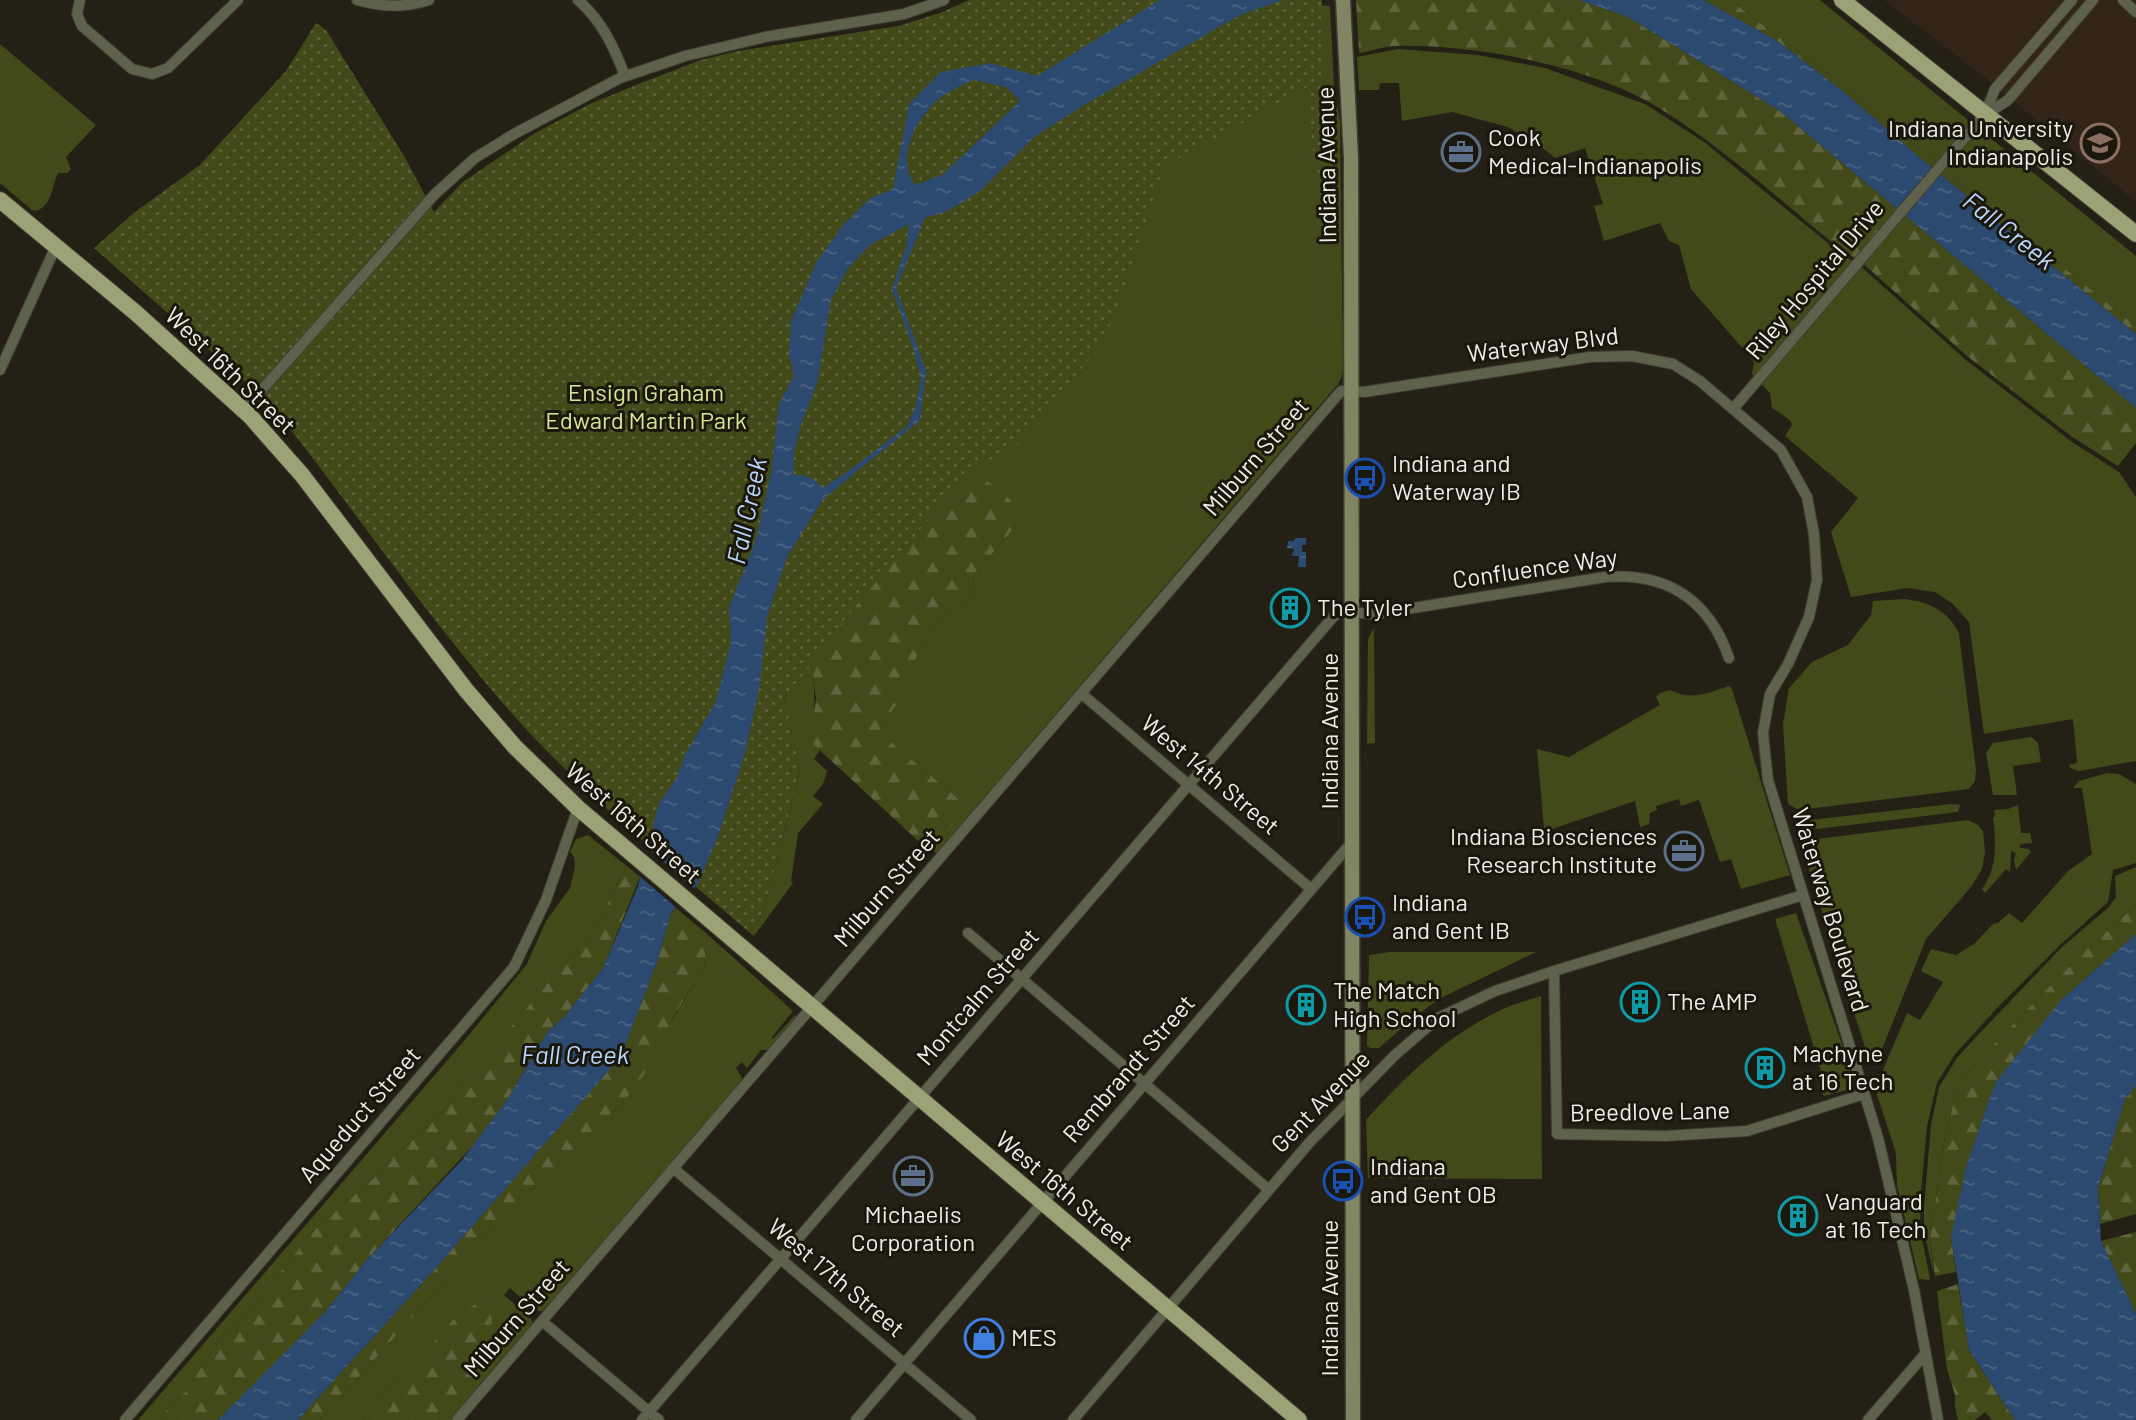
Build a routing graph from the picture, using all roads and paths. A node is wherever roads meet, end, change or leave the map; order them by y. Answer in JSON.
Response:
{"nodes":[{"id":1,"x":80,"y":0,"type":"edge"},
{"id":2,"x":238,"y":0,"type":"edge"},
{"id":3,"x":357,"y":0,"type":"edge"},
{"id":4,"x":429,"y":0,"type":"edge"},
{"id":5,"x":578,"y":0,"type":"edge"},
{"id":6,"x":596,"y":0,"type":"edge"},
{"id":7,"x":944,"y":0,"type":"edge"},
{"id":8,"x":1343,"y":0,"type":"edge"},
{"id":9,"x":1842,"y":0,"type":"edge"},
{"id":10,"x":2072,"y":0,"type":"edge"},
{"id":11,"x":2093,"y":0,"type":"edge"},
{"id":12,"x":2123,"y":0,"type":"edge"},
{"id":13,"x":913,"y":5,"type":"edge"},
{"id":14,"x":588,"y":9,"type":"junction"},
{"id":15,"x":2136,"y":12,"type":"edge"},
{"id":16,"x":625,"y":76,"type":"junction"},
{"id":17,"x":1985,"y":115,"type":"junction"},
{"id":18,"x":0,"y":200,"type":"edge"},
{"id":19,"x":2136,"y":233,"type":"edge"},
{"id":20,"x":56,"y":246,"type":"junction"},
{"id":21,"x":0,"y":370,"type":"edge"},
{"id":22,"x":1352,"y":392,"type":"junction"},
{"id":23,"x":1733,"y":409,"type":"junction"},
{"id":24,"x":244,"y":410,"type":"junction"},
{"id":25,"x":1352,"y":612,"type":"junction"},
{"id":26,"x":1730,"y":658,"type":"dead end"},
{"id":27,"x":1082,"y":694,"type":"junction"},
{"id":28,"x":1768,"y":780,"type":"joint"},
{"id":29,"x":1189,"y":784,"type":"junction"},
{"id":30,"x":579,"y":808,"type":"junction"},
{"id":31,"x":1353,"y":841,"type":"junction"},
{"id":32,"x":1311,"y":889,"type":"junction"},
{"id":33,"x":1803,"y":895,"type":"junction"},
{"id":34,"x":968,"y":933,"type":"dead end"},
{"id":35,"x":1554,"y":971,"type":"junction"},
{"id":36,"x":1021,"y":979,"type":"junction"},
{"id":37,"x":813,"y":1006,"type":"junction"},
{"id":38,"x":1144,"y":1084,"type":"junction"},
{"id":39,"x":1864,"y":1094,"type":"junction"},
{"id":40,"x":919,"y":1098,"type":"junction"},
{"id":41,"x":1352,"y":1099,"type":"junction"},
{"id":42,"x":673,"y":1168,"type":"junction"},
{"id":43,"x":1268,"y":1189,"type":"junction"},
{"id":44,"x":1043,"y":1203,"type":"junction"},
{"id":45,"x":780,"y":1259,"type":"junction"},
{"id":46,"x":1169,"y":1309,"type":"junction"},
{"id":47,"x":542,"y":1321,"type":"junction"},
{"id":48,"x":1926,"y":1353,"type":"junction"},
{"id":49,"x":904,"y":1363,"type":"junction"},
{"id":50,"x":649,"y":1411,"type":"junction"},
{"id":51,"x":125,"y":1420,"type":"edge"},
{"id":52,"x":457,"y":1420,"type":"edge"},
{"id":53,"x":642,"y":1420,"type":"edge"},
{"id":54,"x":659,"y":1420,"type":"edge"},
{"id":55,"x":856,"y":1420,"type":"edge"},
{"id":56,"x":971,"y":1420,"type":"edge"},
{"id":57,"x":1073,"y":1420,"type":"edge"},
{"id":58,"x":1298,"y":1420,"type":"edge"},
{"id":59,"x":1353,"y":1420,"type":"edge"},
{"id":60,"x":1868,"y":1420,"type":"edge"},
{"id":61,"x":1938,"y":1420,"type":"edge"}],
"edges":[{"from":1,"to":2,"type":"street"},
{"from":3,"to":4,"type":"street"},
{"from":5,"to":14,"type":"street"},
{"from":6,"to":14,"type":"street"},
{"from":7,"to":13,"type":"street"},
{"from":8,"to":22,"type":"main road","name":"Indiana Avenue"},
{"from":9,"to":17,"type":"main road"},
{"from":10,"to":17,"type":"street","name":"Riley Hospital Drive"},
{"from":11,"to":17,"type":"street","name":"Riley Hospital Drive"},
{"from":12,"to":15,"type":"street"},
{"from":13,"to":16,"type":"street"},
{"from":14,"to":16,"type":"street"},
{"from":16,"to":24,"type":"street"},
{"from":17,"to":19,"type":"main road"},
{"from":17,"to":23,"type":"street","name":"Riley Hospital Drive"},
{"from":18,"to":20,"type":"main road","name":"West 16th Street"},
{"from":20,"to":21,"type":"street"},
{"from":20,"to":24,"type":"main road","name":"West 16th Street"},
{"from":22,"to":23,"type":"street","name":"Waterway Blvd"},
{"from":22,"to":25,"type":"main road","name":"Indiana Avenue"},
{"from":22,"to":27,"type":"street","name":"Milburn Street"},
{"from":23,"to":28,"type":"street","name":"Waterway Blvd"},
{"from":24,"to":30,"type":"main road","name":"West 16th Street"},
{"from":25,"to":26,"type":"street","name":"Confluence Way"},
{"from":25,"to":29,"type":"street","name":"Montcalm Street"},
{"from":25,"to":31,"type":"main road","name":"Indiana Avenue"},
{"from":27,"to":29,"type":"street","name":"West 14th Street"},
{"from":27,"to":37,"type":"street","name":"Milburn Street"},
{"from":28,"to":33,"type":"street","name":"Waterway Boulevard"},
{"from":29,"to":32,"type":"street","name":"West 14th Street"},
{"from":29,"to":36,"type":"street","name":"Montcalm Street"},
{"from":30,"to":37,"type":"main road","name":"West 16th Street"},
{"from":30,"to":51,"type":"street","name":"Aqueduct Street"},
{"from":31,"to":32,"type":"street","name":"Rembrandt Street"},
{"from":31,"to":41,"type":"main road","name":"Indiana Avenue"},
{"from":32,"to":38,"type":"street","name":"Rembrandt Street"},
{"from":33,"to":35,"type":"street","name":"Gent Avenue"},
{"from":33,"to":39,"type":"street","name":"Waterway Boulevard"},
{"from":34,"to":36,"type":"street"},
{"from":35,"to":39,"type":"street","name":"Breedlove Lane"},
{"from":35,"to":41,"type":"street","name":"Gent Avenue"},
{"from":36,"to":38,"type":"street"},
{"from":36,"to":40,"type":"street","name":"Montcalm Street"},
{"from":37,"to":40,"type":"main road","name":"West 16th Street"},
{"from":37,"to":42,"type":"street","name":"Milburn Street"},
{"from":38,"to":43,"type":"street"},
{"from":38,"to":44,"type":"street","name":"Rembrandt Street"},
{"from":39,"to":48,"type":"street","name":"Waterway Boulevard"},
{"from":40,"to":44,"type":"main road","name":"West 16th Street"},
{"from":40,"to":45,"type":"street","name":"Montcalm Street"},
{"from":41,"to":43,"type":"street","name":"Gent Avenue"},
{"from":41,"to":59,"type":"main road","name":"Indiana Avenue"},
{"from":42,"to":45,"type":"street","name":"West 17th Street"},
{"from":42,"to":47,"type":"street","name":"Milburn Street"},
{"from":43,"to":46,"type":"street","name":"Gent Avenue"},
{"from":44,"to":46,"type":"main road","name":"West 16th Street"},
{"from":44,"to":49,"type":"street","name":"Rembrandt Street"},
{"from":45,"to":49,"type":"street","name":"West 17th Street"},
{"from":45,"to":50,"type":"street","name":"Montcalm Street"},
{"from":46,"to":57,"type":"street","name":"Gent Avenue"},
{"from":46,"to":58,"type":"main road","name":"West 16th Street"},
{"from":47,"to":50,"type":"street"},
{"from":47,"to":52,"type":"street","name":"Milburn Street"},
{"from":48,"to":60,"type":"street"},
{"from":48,"to":61,"type":"street","name":"Waterway Boulevard"},
{"from":49,"to":55,"type":"street","name":"Rembrandt Street"},
{"from":49,"to":56,"type":"street","name":"West 17th Street"},
{"from":50,"to":53,"type":"street","name":"Montcalm Street"},
{"from":50,"to":54,"type":"street"}]}
